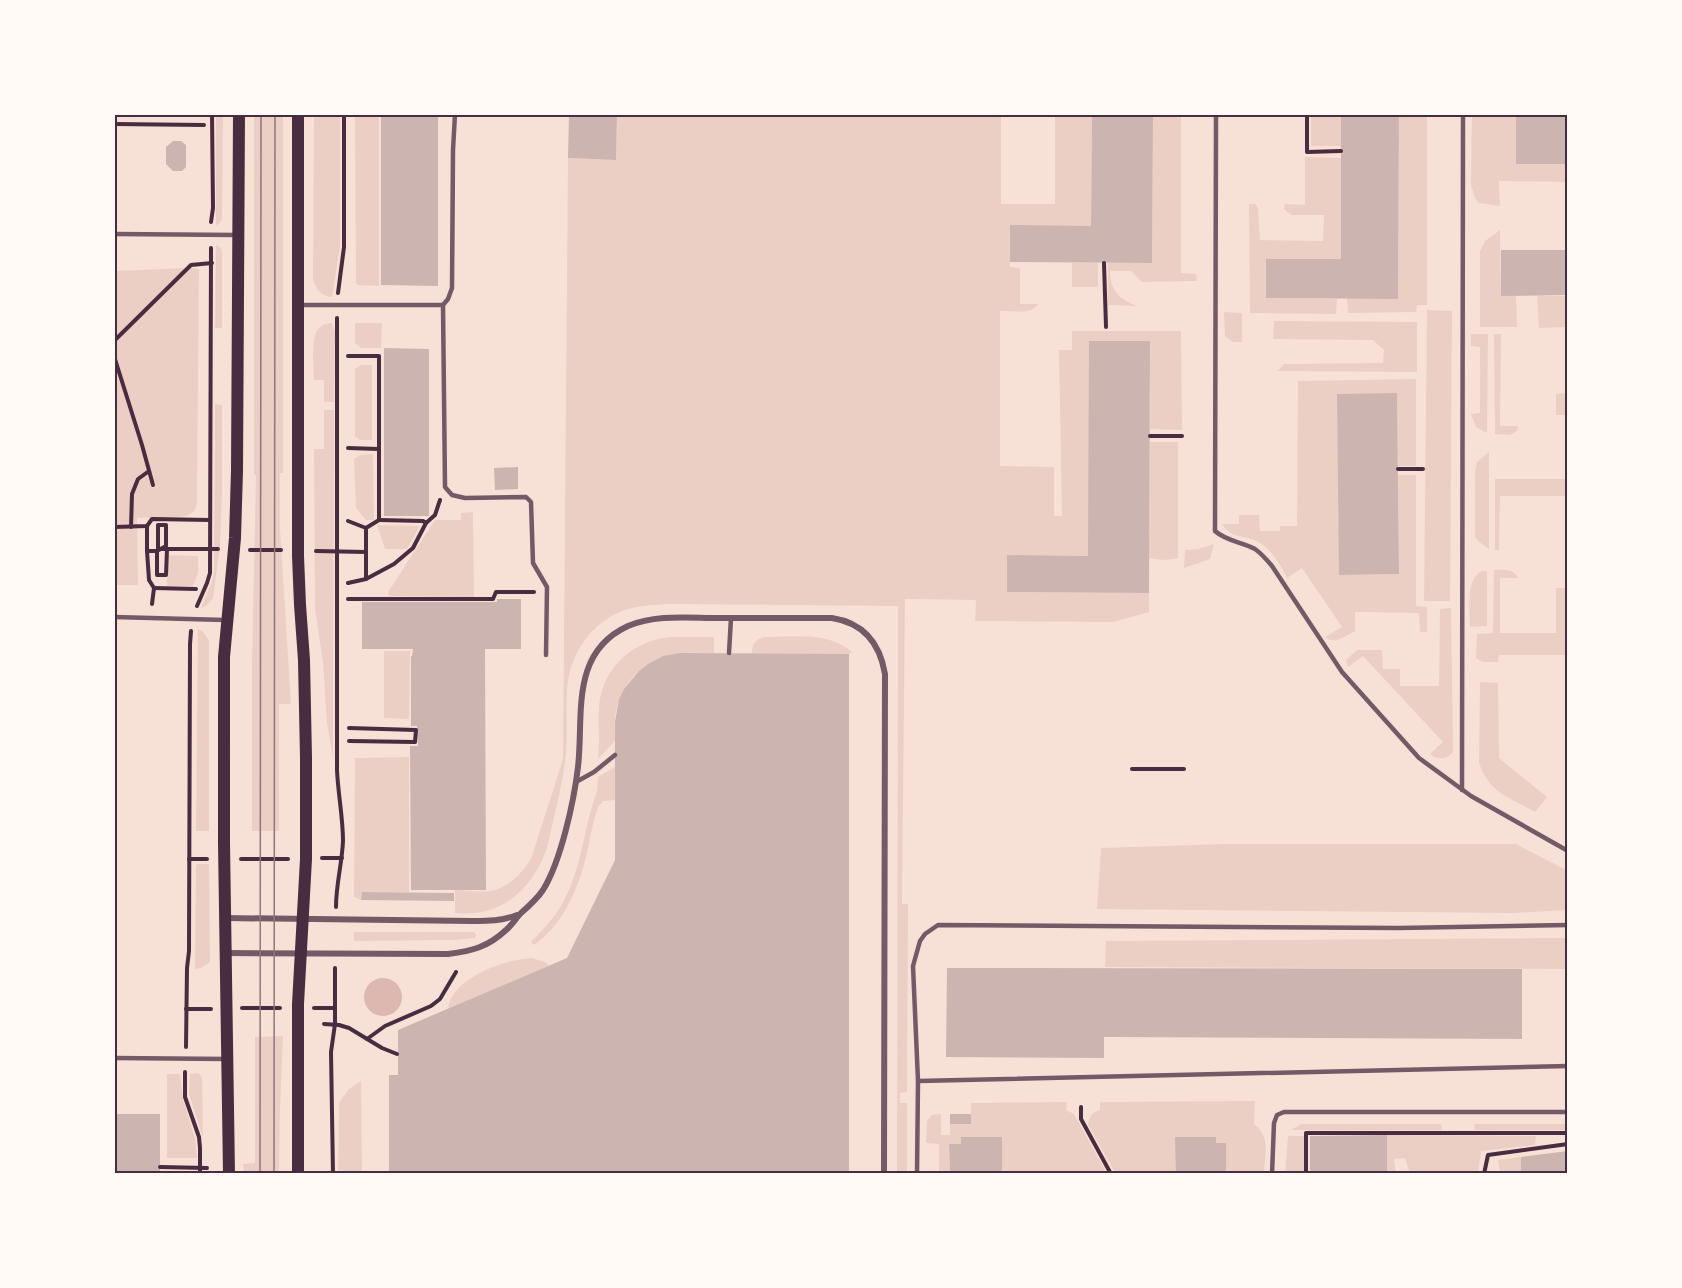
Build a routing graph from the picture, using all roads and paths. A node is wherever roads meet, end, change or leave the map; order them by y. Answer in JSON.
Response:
{"nodes":[{"id":1,"x":212,"y":114,"type":"edge"},
{"id":2,"x":239,"y":114,"type":"edge"},
{"id":3,"x":298,"y":114,"type":"edge"},
{"id":4,"x":344,"y":114,"type":"edge"},
{"id":5,"x":455,"y":114,"type":"edge"},
{"id":6,"x":1216,"y":114,"type":"edge"},
{"id":7,"x":1307,"y":114,"type":"edge"},
{"id":8,"x":1463,"y":114,"type":"edge"},
{"id":9,"x":114,"y":124,"type":"edge"},
{"id":10,"x":204,"y":125,"type":"dead end"},
{"id":11,"x":1341,"y":152,"type":"dead end"},
{"id":12,"x":114,"y":234,"type":"edge"},
{"id":13,"x":211,"y":234,"type":"junction"},
{"id":14,"x":238,"y":235,"type":"junction"},
{"id":15,"x":212,"y":263,"type":"junction"},
{"id":16,"x":1104,"y":263,"type":"dead end"},
{"id":17,"x":298,"y":305,"type":"junction"},
{"id":18,"x":337,"y":305,"type":"junction"},
{"id":19,"x":443,"y":305,"type":"junction"},
{"id":20,"x":1106,"y":327,"type":"dead end"},
{"id":21,"x":114,"y":341,"type":"edge"},
{"id":22,"x":114,"y":356,"type":"edge"},
{"id":23,"x":348,"y":356,"type":"dead end"},
{"id":24,"x":1150,"y":436,"type":"dead end"},
{"id":25,"x":1182,"y":436,"type":"dead end"},
{"id":26,"x":348,"y":448,"type":"dead end"},
{"id":27,"x":379,"y":449,"type":"junction"},
{"id":28,"x":1398,"y":469,"type":"dead end"},
{"id":29,"x":1423,"y":469,"type":"dead end"},
{"id":30,"x":149,"y":471,"type":"junction"},
{"id":31,"x":153,"y":485,"type":"dead end"},
{"id":32,"x":445,"y":487,"type":"junction"},
{"id":33,"x":210,"y":520,"type":"junction"},
{"id":34,"x":379,"y":520,"type":"junction"},
{"id":35,"x":348,"y":521,"type":"dead end"},
{"id":36,"x":426,"y":523,"type":"junction"},
{"id":37,"x":147,"y":526,"type":"junction"},
{"id":38,"x":114,"y":527,"type":"edge"},
{"id":39,"x":131,"y":527,"type":"junction"},
{"id":40,"x":366,"y":528,"type":"junction"},
{"id":41,"x":167,"y":549,"type":"junction"},
{"id":42,"x":226,"y":550,"type":"dead end"},
{"id":43,"x":249,"y":550,"type":"dead end"},
{"id":44,"x":284,"y":550,"type":"dead end"},
{"id":45,"x":147,"y":551,"type":"junction"},
{"id":46,"x":157,"y":551,"type":"junction"},
{"id":47,"x":308,"y":551,"type":"dead end"},
{"id":48,"x":366,"y":552,"type":"junction"},
{"id":49,"x":366,"y":579,"type":"junction"},
{"id":50,"x":348,"y":583,"type":"dead end"},
{"id":51,"x":196,"y":589,"type":"dead end"},
{"id":52,"x":547,"y":593,"type":"junction"},
{"id":53,"x":348,"y":599,"type":"dead end"},
{"id":54,"x":114,"y":617,"type":"edge"},
{"id":55,"x":194,"y":618,"type":"junction"},
{"id":56,"x":731,"y":618,"type":"junction"},
{"id":57,"x":226,"y":620,"type":"junction"},
{"id":58,"x":729,"y":653,"type":"dead end"},
{"id":59,"x":546,"y":656,"type":"dead end"},
{"id":60,"x":349,"y":728,"type":"dead end"},
{"id":61,"x":349,"y":741,"type":"dead end"},
{"id":62,"x":615,"y":755,"type":"dead end"},
{"id":63,"x":1132,"y":769,"type":"dead end"},
{"id":64,"x":1184,"y":769,"type":"dead end"},
{"id":65,"x":576,"y":782,"type":"junction"},
{"id":66,"x":1462,"y":790,"type":"junction"},
{"id":67,"x":1568,"y":850,"type":"edge"},
{"id":68,"x":342,"y":858,"type":"junction"},
{"id":69,"x":189,"y":859,"type":"junction"},
{"id":70,"x":224,"y":859,"type":"junction"},
{"id":71,"x":306,"y":859,"type":"junction"},
{"id":72,"x":520,"y":914,"type":"junction"},
{"id":73,"x":225,"y":918,"type":"junction"},
{"id":74,"x":303,"y":918,"type":"junction"},
{"id":75,"x":336,"y":919,"type":"junction"},
{"id":76,"x":1568,"y":925,"type":"edge"},
{"id":77,"x":225,"y":953,"type":"junction"},
{"id":78,"x":301,"y":954,"type":"junction"},
{"id":79,"x":335,"y":954,"type":"junction"},
{"id":80,"x":456,"y":972,"type":"dead end"},
{"id":81,"x":298,"y":1008,"type":"junction"},
{"id":82,"x":335,"y":1008,"type":"junction"},
{"id":83,"x":186,"y":1009,"type":"junction"},
{"id":84,"x":226,"y":1009,"type":"junction"},
{"id":85,"x":324,"y":1024,"type":"dead end"},
{"id":86,"x":335,"y":1024,"type":"junction"},
{"id":87,"x":367,"y":1039,"type":"junction"},
{"id":88,"x":398,"y":1054,"type":"dead end"},
{"id":89,"x":114,"y":1058,"type":"edge"},
{"id":90,"x":186,"y":1059,"type":"junction"},
{"id":91,"x":227,"y":1059,"type":"junction"},
{"id":92,"x":1568,"y":1066,"type":"edge"},
{"id":93,"x":918,"y":1081,"type":"junction"},
{"id":94,"x":1081,"y":1107,"type":"dead end"},
{"id":95,"x":1568,"y":1112,"type":"edge"},
{"id":96,"x":1568,"y":1133,"type":"edge"},
{"id":97,"x":1568,"y":1144,"type":"edge"},
{"id":98,"x":160,"y":1167,"type":"dead end"},
{"id":99,"x":200,"y":1167,"type":"junction"},
{"id":100,"x":207,"y":1168,"type":"dead end"},
{"id":101,"x":200,"y":1174,"type":"edge"},
{"id":102,"x":229,"y":1174,"type":"edge"},
{"id":103,"x":298,"y":1174,"type":"edge"},
{"id":104,"x":333,"y":1174,"type":"edge"},
{"id":105,"x":884,"y":1174,"type":"edge"},
{"id":106,"x":916,"y":1174,"type":"edge"},
{"id":107,"x":1111,"y":1174,"type":"edge"},
{"id":108,"x":1272,"y":1174,"type":"edge"},
{"id":109,"x":1306,"y":1174,"type":"edge"},
{"id":110,"x":1484,"y":1174,"type":"edge"}],
"edges":[{"from":1,"to":13,"type":"path"},
{"from":2,"to":14,"type":"main road"},
{"from":3,"to":17,"type":"main road"},
{"from":4,"to":18,"type":"path"},
{"from":5,"to":19,"type":"lane"},
{"from":6,"to":66,"type":"lane"},
{"from":7,"to":11,"type":"path"},
{"from":8,"to":66,"type":"lane"},
{"from":9,"to":10,"type":"path"},
{"from":12,"to":13,"type":"lane"},
{"from":13,"to":14,"type":"lane"},
{"from":13,"to":15,"type":"path"},
{"from":14,"to":57,"type":"main road"},
{"from":15,"to":21,"type":"path"},
{"from":15,"to":33,"type":"path"},
{"from":16,"to":20,"type":"path"},
{"from":17,"to":18,"type":"lane"},
{"from":17,"to":71,"type":"main road"},
{"from":18,"to":19,"type":"lane"},
{"from":18,"to":68,"type":"path"},
{"from":19,"to":32,"type":"lane"},
{"from":22,"to":30,"type":"path"},
{"from":23,"to":27,"type":"path"},
{"from":24,"to":25,"type":"path"},
{"from":26,"to":27,"type":"path"},
{"from":27,"to":34,"type":"path"},
{"from":28,"to":29,"type":"path"},
{"from":30,"to":31,"type":"path"},
{"from":30,"to":39,"type":"path"},
{"from":32,"to":36,"type":"path"},
{"from":32,"to":52,"type":"lane"},
{"from":33,"to":37,"type":"path"},
{"from":33,"to":55,"type":"path"},
{"from":34,"to":36,"type":"path"},
{"from":34,"to":40,"type":"path"},
{"from":35,"to":40,"type":"path"},
{"from":36,"to":49,"type":"path"},
{"from":37,"to":39,"type":"path"},
{"from":37,"to":45,"type":"path"},
{"from":38,"to":39,"type":"path"},
{"from":40,"to":48,"type":"path"},
{"from":41,"to":42,"type":"path"},
{"from":41,"to":46,"type":"path"},
{"from":41,"to":46,"type":"path"},
{"from":43,"to":44,"type":"path"},
{"from":45,"to":46,"type":"path"},
{"from":45,"to":51,"type":"path"},
{"from":47,"to":48,"type":"path"},
{"from":48,"to":49,"type":"path"},
{"from":49,"to":50,"type":"path"},
{"from":52,"to":53,"type":"path"},
{"from":52,"to":59,"type":"lane"},
{"from":54,"to":55,"type":"lane"},
{"from":55,"to":57,"type":"lane"},
{"from":55,"to":69,"type":"path"},
{"from":56,"to":58,"type":"lane"},
{"from":56,"to":65,"type":"street"},
{"from":56,"to":105,"type":"street"},
{"from":57,"to":70,"type":"main road"},
{"from":60,"to":61,"type":"path"},
{"from":62,"to":65,"type":"lane"},
{"from":63,"to":64,"type":"path"},
{"from":65,"to":72,"type":"street"},
{"from":66,"to":67,"type":"lane"},
{"from":68,"to":71,"type":"path"},
{"from":68,"to":75,"type":"path"},
{"from":69,"to":70,"type":"path"},
{"from":69,"to":83,"type":"path"},
{"from":70,"to":71,"type":"path"},
{"from":70,"to":73,"type":"main road"},
{"from":71,"to":74,"type":"main road"},
{"from":72,"to":75,"type":"street"},
{"from":72,"to":79,"type":"street"},
{"from":73,"to":74,"type":"street"},
{"from":73,"to":77,"type":"main road"},
{"from":74,"to":75,"type":"street"},
{"from":74,"to":78,"type":"main road"},
{"from":76,"to":93,"type":"lane"},
{"from":77,"to":78,"type":"street"},
{"from":77,"to":84,"type":"main road"},
{"from":78,"to":79,"type":"street"},
{"from":78,"to":81,"type":"main road"},
{"from":79,"to":82,"type":"path"},
{"from":80,"to":87,"type":"path"},
{"from":81,"to":82,"type":"path"},
{"from":81,"to":84,"type":"path"},
{"from":81,"to":103,"type":"main road"},
{"from":82,"to":86,"type":"path"},
{"from":83,"to":84,"type":"path"},
{"from":83,"to":90,"type":"path"},
{"from":84,"to":91,"type":"main road"},
{"from":85,"to":86,"type":"path"},
{"from":86,"to":87,"type":"path"},
{"from":86,"to":104,"type":"path"},
{"from":87,"to":88,"type":"path"},
{"from":89,"to":90,"type":"lane"},
{"from":90,"to":91,"type":"lane"},
{"from":90,"to":99,"type":"path"},
{"from":91,"to":102,"type":"main road"},
{"from":92,"to":93,"type":"lane"},
{"from":93,"to":106,"type":"lane"},
{"from":94,"to":107,"type":"path"},
{"from":95,"to":108,"type":"lane"},
{"from":96,"to":109,"type":"path"},
{"from":97,"to":110,"type":"path"},
{"from":98,"to":99,"type":"path"},
{"from":99,"to":100,"type":"path"},
{"from":99,"to":101,"type":"path"}]}
